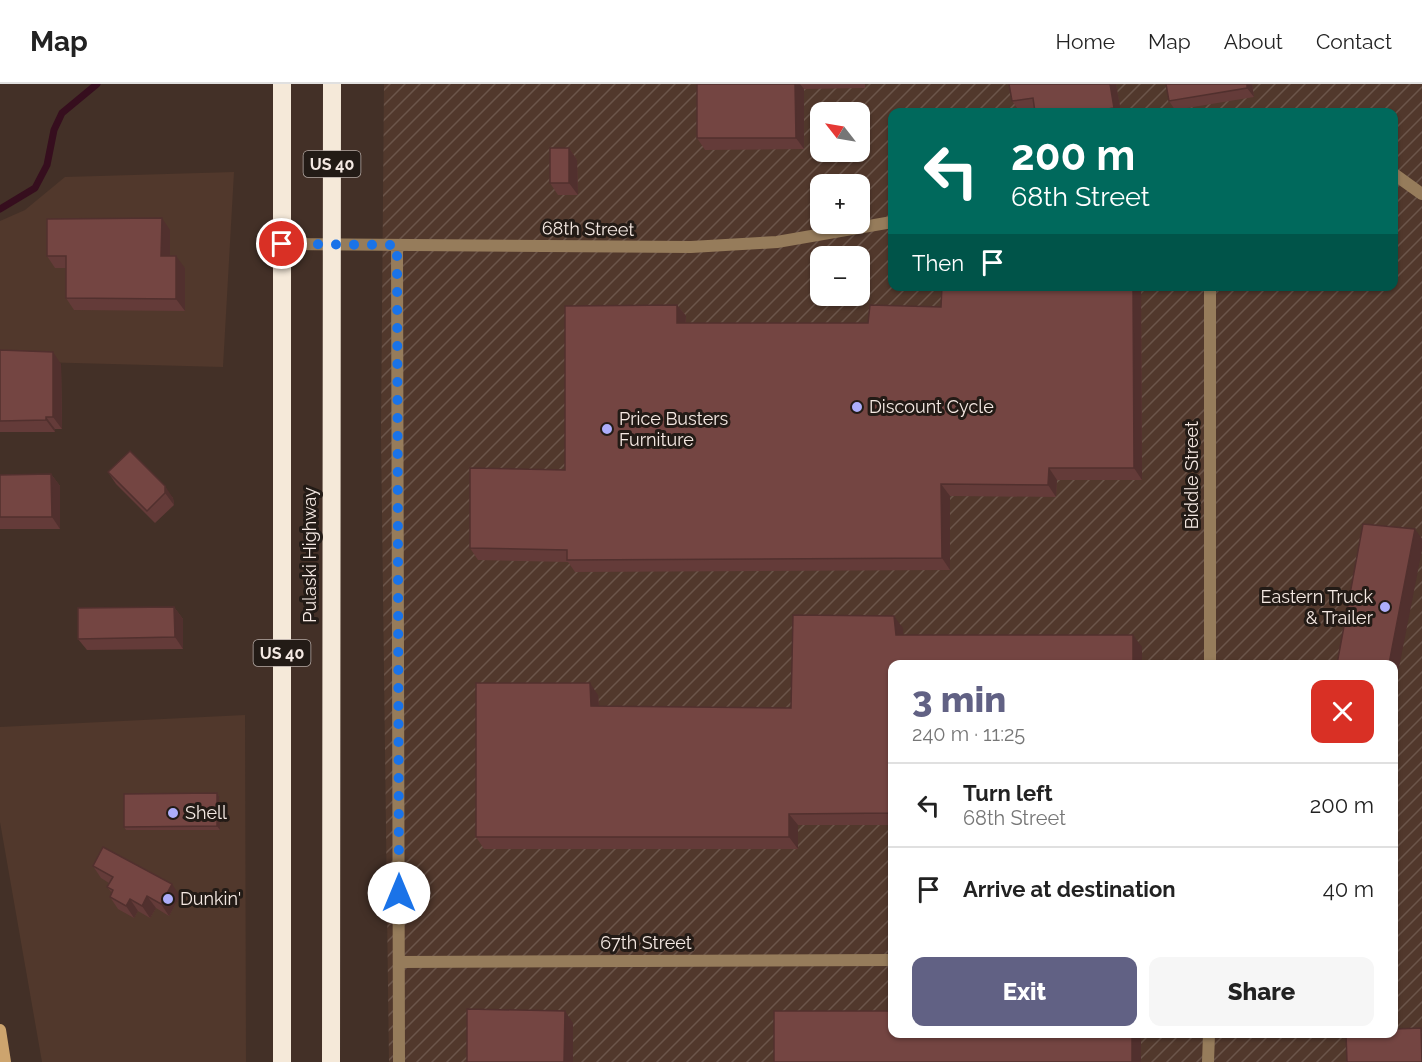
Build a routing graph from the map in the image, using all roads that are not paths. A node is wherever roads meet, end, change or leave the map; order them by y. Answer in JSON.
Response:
{"nodes":[{"id":1,"x":282,"y":84,"type":"edge"},
{"id":2,"x":332,"y":84,"type":"edge"},
{"id":3,"x":1398,"y":177,"type":"edge"},
{"id":4,"x":1422,"y":194,"type":"edge"},
{"id":5,"x":888,"y":223,"type":"edge"},
{"id":6,"x":282,"y":244,"type":"junction"},
{"id":7,"x":332,"y":245,"type":"junction"},
{"id":8,"x":397,"y":245,"type":"junction"},
{"id":9,"x":1210,"y":291,"type":"edge"},
{"id":10,"x":1210,"y":660,"type":"edge"},
{"id":11,"x":888,"y":960,"type":"edge"},
{"id":12,"x":399,"y":962,"type":"junction"},
{"id":13,"x":0,"y":1030,"type":"edge"},
{"id":14,"x":1209,"y":1038,"type":"edge"},
{"id":15,"x":5,"y":1062,"type":"edge"},
{"id":16,"x":282,"y":1062,"type":"edge"},
{"id":17,"x":331,"y":1062,"type":"edge"},
{"id":18,"x":399,"y":1062,"type":"edge"},
{"id":19,"x":1208,"y":1062,"type":"edge"}],
"edges":[{"from":1,"to":6,"type":"highway","name":"Pulaski Highway","number":"US 40"},
{"from":2,"to":7,"type":"highway","name":"Pulaski Highway","number":"US 40"},
{"from":3,"to":4,"type":"street"},
{"from":5,"to":8,"type":"street","name":"68th Street"},
{"from":6,"to":7,"type":"street","name":"68th Street"},
{"from":6,"to":16,"type":"highway","name":"Pulaski Highway","number":"US 40"},
{"from":7,"to":8,"type":"street","name":"68th Street"},
{"from":7,"to":17,"type":"highway","name":"Pulaski Highway","number":"US 40"},
{"from":8,"to":12,"type":"street"},
{"from":9,"to":10,"type":"street","name":"Biddle Street"},
{"from":11,"to":12,"type":"street","name":"67th Street"},
{"from":12,"to":18,"type":"street"},
{"from":13,"to":15,"type":"main road"},
{"from":14,"to":19,"type":"street"}]}
